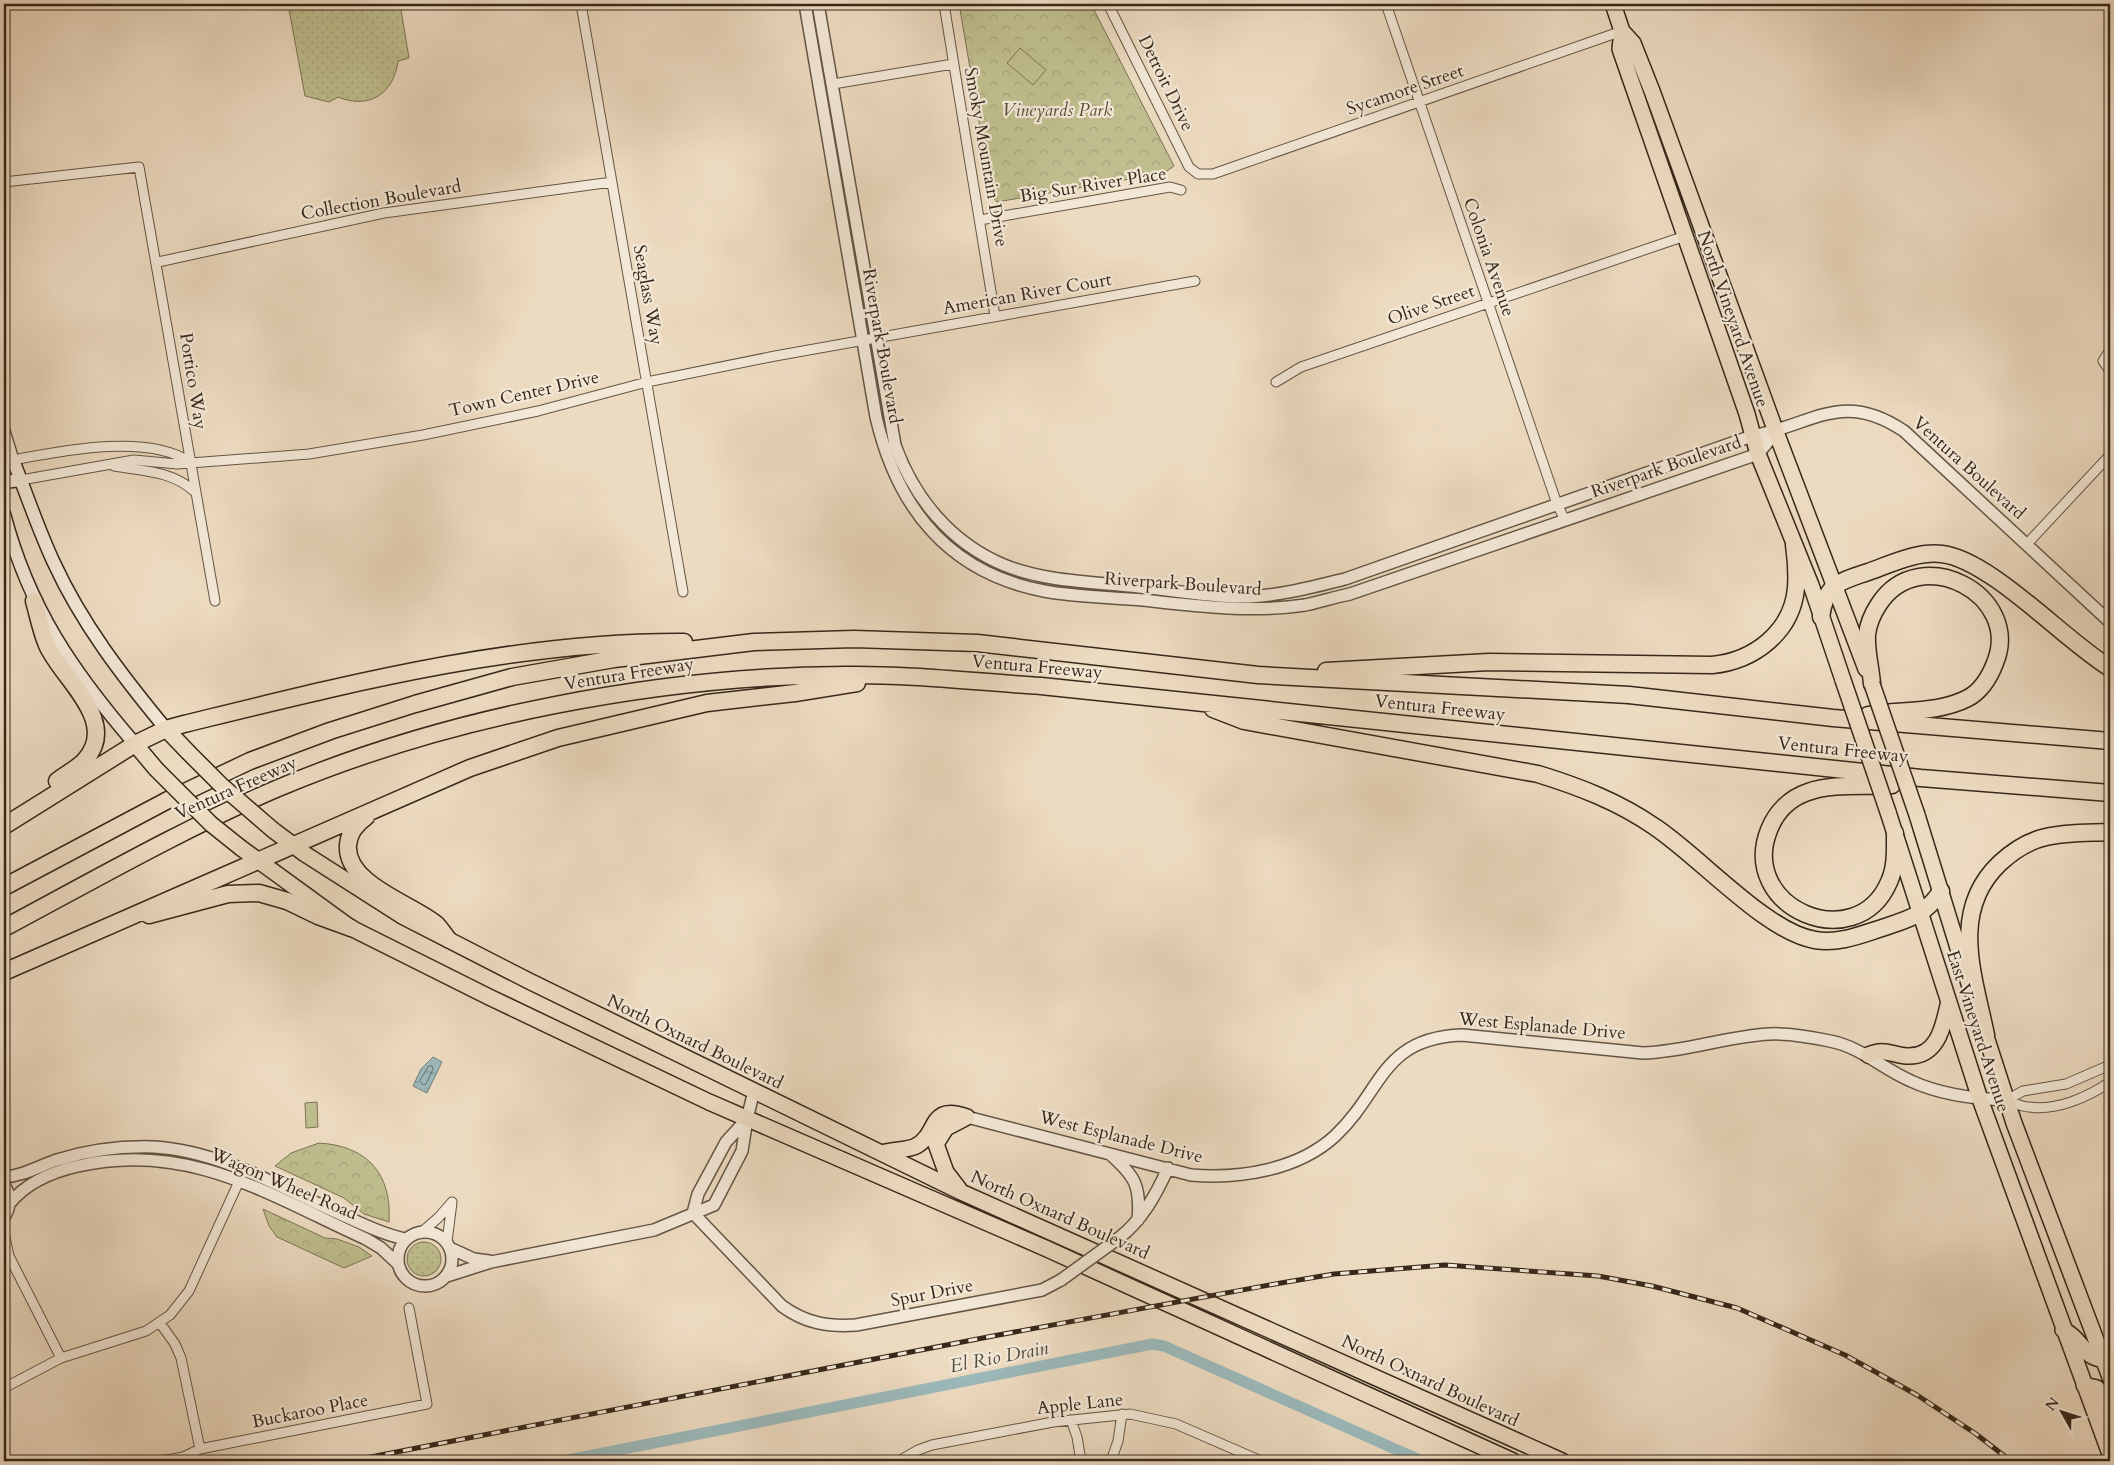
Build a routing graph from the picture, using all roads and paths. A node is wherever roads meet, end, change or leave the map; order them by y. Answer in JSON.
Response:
{"nodes":[{"id":1,"x":581,"y":4,"type":"edge"},
{"id":2,"x":805,"y":4,"type":"edge"},
{"id":3,"x":818,"y":4,"type":"edge"},
{"id":4,"x":944,"y":4,"type":"edge"},
{"id":5,"x":1108,"y":4,"type":"edge"},
{"id":6,"x":1386,"y":4,"type":"edge"},
{"id":7,"x":1613,"y":4,"type":"edge"},
{"id":8,"x":1622,"y":31,"type":"junction"},
{"id":9,"x":953,"y":64,"type":"junction"},
{"id":10,"x":833,"y":84,"type":"junction"},
{"id":11,"x":1419,"y":102,"type":"junction"},
{"id":12,"x":1198,"y":174,"type":"joint"},
{"id":13,"x":4,"y":182,"type":"edge"},
{"id":14,"x":612,"y":182,"type":"junction"},
{"id":15,"x":1181,"y":190,"type":"dead end"},
{"id":16,"x":980,"y":220,"type":"junction"},
{"id":17,"x":1684,"y":236,"type":"junction"},
{"id":18,"x":158,"y":262,"type":"junction"},
{"id":19,"x":1195,"y":281,"type":"dead end"},
{"id":20,"x":1729,"y":302,"type":"junction"},
{"id":21,"x":1488,"y":303,"type":"junction"},
{"id":22,"x":995,"y":316,"type":"junction"},
{"id":23,"x":876,"y":337,"type":"junction"},
{"id":24,"x":864,"y":339,"type":"junction"},
{"id":25,"x":2110,"y":350,"type":"edge"},
{"id":26,"x":2110,"y":371,"type":"edge"},
{"id":27,"x":647,"y":382,"type":"junction"},
{"id":28,"x":1276,"y":382,"type":"dead end"},
{"id":29,"x":4,"y":431,"type":"edge"},
{"id":30,"x":1776,"y":432,"type":"junction"},
{"id":31,"x":1752,"y":436,"type":"junction"},
{"id":32,"x":1758,"y":454,"type":"junction"},
{"id":33,"x":2110,"y":454,"type":"edge"},
{"id":34,"x":8,"y":461,"type":"edge"},
{"id":35,"x":190,"y":462,"type":"junction"},
{"id":36,"x":104,"y":464,"type":"junction"},
{"id":37,"x":21,"y":480,"type":"junction"},
{"id":38,"x":4,"y":482,"type":"edge"},
{"id":39,"x":196,"y":492,"type":"junction"},
{"id":40,"x":1557,"y":504,"type":"junction"},
{"id":41,"x":4,"y":514,"type":"edge"},
{"id":42,"x":1565,"y":520,"type":"junction"},
{"id":43,"x":1794,"y":545,"type":"junction"},
{"id":44,"x":2026,"y":545,"type":"junction"},
{"id":45,"x":1835,"y":584,"type":"junction"},
{"id":46,"x":683,"y":592,"type":"dead end"},
{"id":47,"x":34,"y":601,"type":"junction"},
{"id":48,"x":215,"y":601,"type":"dead end"},
{"id":49,"x":1821,"y":617,"type":"junction"},
{"id":50,"x":2110,"y":622,"type":"edge"},
{"id":51,"x":754,"y":642,"type":"junction"},
{"id":52,"x":2110,"y":668,"type":"edge"},
{"id":53,"x":898,"y":676,"type":"junction"},
{"id":54,"x":1258,"y":676,"type":"junction"},
{"id":55,"x":1872,"y":684,"type":"junction"},
{"id":56,"x":1195,"y":701,"type":"junction"},
{"id":57,"x":1846,"y":719,"type":"junction"},
{"id":58,"x":166,"y":729,"type":"junction"},
{"id":59,"x":2110,"y":741,"type":"edge"},
{"id":60,"x":135,"y":744,"type":"junction"},
{"id":61,"x":1921,"y":778,"type":"junction"},
{"id":62,"x":2110,"y":793,"type":"edge"},
{"id":63,"x":378,"y":808,"type":"junction"},
{"id":64,"x":4,"y":821,"type":"edge"},
{"id":65,"x":4,"y":826,"type":"edge"},
{"id":66,"x":2110,"y":832,"type":"edge"},
{"id":67,"x":1896,"y":834,"type":"junction"},
{"id":68,"x":294,"y":845,"type":"junction"},
{"id":69,"x":259,"y":862,"type":"junction"},
{"id":70,"x":4,"y":887,"type":"edge"},
{"id":71,"x":1941,"y":891,"type":"junction"},
{"id":72,"x":1922,"y":914,"type":"junction"},
{"id":73,"x":132,"y":918,"type":"junction"},
{"id":74,"x":4,"y":928,"type":"edge"},
{"id":75,"x":351,"y":928,"type":"junction"},
{"id":76,"x":448,"y":939,"type":"junction"},
{"id":77,"x":4,"y":972,"type":"edge"},
{"id":78,"x":1948,"y":1003,"type":"junction"},
{"id":79,"x":1986,"y":1035,"type":"junction"},
{"id":80,"x":1868,"y":1055,"type":"junction"},
{"id":81,"x":2110,"y":1065,"type":"edge"},
{"id":82,"x":2110,"y":1082,"type":"edge"},
{"id":83,"x":754,"y":1091,"type":"junction"},
{"id":84,"x":1980,"y":1099,"type":"junction"},
{"id":85,"x":2008,"y":1104,"type":"junction"},
{"id":86,"x":966,"y":1117,"type":"junction"},
{"id":87,"x":747,"y":1119,"type":"junction"},
{"id":88,"x":1108,"y":1152,"type":"junction"},
{"id":89,"x":882,"y":1153,"type":"junction"},
{"id":90,"x":1168,"y":1168,"type":"junction"},
{"id":91,"x":241,"y":1175,"type":"junction"},
{"id":92,"x":4,"y":1177,"type":"edge"},
{"id":93,"x":4,"y":1185,"type":"edge"},
{"id":94,"x":961,"y":1192,"type":"junction"},
{"id":95,"x":9,"y":1204,"type":"junction"},
{"id":96,"x":693,"y":1213,"type":"junction"},
{"id":97,"x":4,"y":1219,"type":"edge"},
{"id":98,"x":1138,"y":1222,"type":"junction"},
{"id":99,"x":422,"y":1231,"type":"junction"},
{"id":100,"x":4,"y":1233,"type":"edge"},
{"id":101,"x":405,"y":1239,"type":"junction"},
{"id":102,"x":449,"y":1245,"type":"junction"},
{"id":103,"x":6,"y":1253,"type":"edge"},
{"id":104,"x":491,"y":1262,"type":"junction"},
{"id":105,"x":398,"y":1263,"type":"junction"},
{"id":106,"x":447,"y":1276,"type":"junction"},
{"id":107,"x":408,"y":1308,"type":"dead end"},
{"id":108,"x":160,"y":1323,"type":"junction"},
{"id":109,"x":2064,"y":1330,"type":"junction"},
{"id":110,"x":61,"y":1358,"type":"junction"},
{"id":111,"x":2104,"y":1359,"type":"junction"},
{"id":112,"x":2110,"y":1377,"type":"edge"},
{"id":113,"x":2084,"y":1385,"type":"junction"},
{"id":114,"x":4,"y":1388,"type":"edge"},
{"id":115,"x":2110,"y":1409,"type":"edge"},
{"id":116,"x":1122,"y":1414,"type":"junction"},
{"id":117,"x":1071,"y":1420,"type":"junction"},
{"id":118,"x":200,"y":1449,"type":"junction"},
{"id":119,"x":2110,"y":1454,"type":"edge"},
{"id":120,"x":1494,"y":1456,"type":"edge"},
{"id":121,"x":902,"y":1460,"type":"edge"},
{"id":122,"x":161,"y":1461,"type":"edge"},
{"id":123,"x":1081,"y":1461,"type":"edge"},
{"id":124,"x":1111,"y":1461,"type":"edge"},
{"id":125,"x":1261,"y":1461,"type":"edge"},
{"id":126,"x":1513,"y":1461,"type":"edge"},
{"id":127,"x":1562,"y":1461,"type":"edge"}],
"edges":[{"from":1,"to":14,"type":"street","name":"Seaglass Way"},
{"from":2,"to":24,"type":"street","name":"Riverpark Boulevard"},
{"from":3,"to":10,"type":"street","name":"Riverpark Boulevard"},
{"from":4,"to":9,"type":"street","name":"Smoky Mountain Drive"},
{"from":5,"to":12,"type":"street","name":"Detroit Drive"},
{"from":6,"to":11,"type":"street","name":"Colonia Avenue"},
{"from":7,"to":8,"type":"main road","name":"North Vineyard Avenue"},
{"from":8,"to":11,"type":"street","name":"Sycamore Street"},
{"from":8,"to":17,"type":"main road","name":"North Vineyard Avenue"},
{"from":8,"to":20,"type":"main road","name":"North Vineyard Avenue"},
{"from":9,"to":10,"type":"street"},
{"from":9,"to":16,"type":"street","name":"Smoky Mountain Drive"},
{"from":10,"to":23,"type":"street","name":"Riverpark Boulevard"},
{"from":11,"to":12,"type":"street","name":"Sycamore Street"},
{"from":11,"to":21,"type":"street","name":"Colonia Avenue"},
{"from":13,"to":18,"type":"street","name":"Portico Way"},
{"from":14,"to":18,"type":"street","name":"Collection Boulevard"},
{"from":14,"to":27,"type":"street","name":"Seaglass Way"},
{"from":15,"to":16,"type":"street","name":"Big Sur River Place"},
{"from":16,"to":22,"type":"street","name":"Smoky Mountain Drive"},
{"from":17,"to":20,"type":"main road"},
{"from":17,"to":21,"type":"street","name":"Olive Street"},
{"from":17,"to":31,"type":"main road","name":"North Vineyard Avenue"},
{"from":18,"to":35,"type":"street","name":"Portico Way"},
{"from":19,"to":22,"type":"street","name":"American River Court"},
{"from":20,"to":30,"type":"main road","name":"North Vineyard Avenue"},
{"from":21,"to":28,"type":"street","name":"Olive Street"},
{"from":21,"to":40,"type":"street","name":"Colonia Avenue"},
{"from":22,"to":23,"type":"street","name":"American River Court"},
{"from":23,"to":24,"type":"street","name":"American River Court"},
{"from":23,"to":40,"type":"street","name":"Riverpark Boulevard"},
{"from":24,"to":27,"type":"street","name":"Town Center Drive"},
{"from":24,"to":42,"type":"street","name":"Riverpark Boulevard"},
{"from":25,"to":26,"type":"street"},
{"from":27,"to":35,"type":"street","name":"Town Center Drive"},
{"from":27,"to":46,"type":"street","name":"Seaglass Way"},
{"from":29,"to":34,"type":"street","name":"North Oxnard Boulevard"},
{"from":30,"to":31,"type":"street","name":"Riverpark Boulevard"},
{"from":30,"to":32,"type":"street","name":"Riverpark Boulevard"},
{"from":30,"to":44,"type":"street","name":"Ventura Boulevard"},
{"from":30,"to":45,"type":"main road","name":"North Vineyard Avenue"},
{"from":31,"to":32,"type":"main road","name":"North Vineyard Avenue"},
{"from":31,"to":40,"type":"street","name":"Riverpark Boulevard"},
{"from":32,"to":42,"type":"street","name":"Riverpark Boulevard"},
{"from":32,"to":43,"type":"main road","name":"North Vineyard Avenue"},
{"from":33,"to":44,"type":"street"},
{"from":34,"to":35,"type":"street","name":"Town Center Drive"},
{"from":34,"to":37,"type":"main road","name":"North Oxnard Boulevard"},
{"from":35,"to":36,"type":"street","name":"Town Center Drive"},
{"from":35,"to":39,"type":"street","name":"Portico Way"},
{"from":36,"to":37,"type":"street","name":"Town Center Drive"},
{"from":36,"to":39,"type":"street","name":"Town Center Drive"},
{"from":37,"to":38,"type":"main road","name":"Town Center Drive"},
{"from":37,"to":58,"type":"main road","name":"North Oxnard Boulevard"},
{"from":39,"to":48,"type":"street","name":"Portico Way"},
{"from":40,"to":42,"type":"street","name":"Colonia Avenue"},
{"from":41,"to":47,"type":"main road","name":"North Oxnard Boulevard"},
{"from":43,"to":49,"type":"main road","name":"North Vineyard Avenue"},
{"from":43,"to":54,"type":"highway"},
{"from":44,"to":50,"type":"street","name":"Ventura Boulevard"},
{"from":45,"to":49,"type":"highway"},
{"from":45,"to":52,"type":"highway"},
{"from":45,"to":55,"type":"main road","name":"East Vineyard Avenue"},
{"from":47,"to":60,"type":"main road","name":"North Oxnard Boulevard"},
{"from":47,"to":64,"type":"highway"},
{"from":49,"to":67,"type":"main road","name":"East Vineyard Avenue","bridge":true},
{"from":51,"to":54,"type":"highway","name":"Ventura Freeway"},
{"from":51,"to":58,"type":"highway"},
{"from":51,"to":70,"type":"highway","name":"Ventura Freeway"},
{"from":53,"to":56,"type":"highway","name":"Ventura Freeway"},
{"from":53,"to":63,"type":"highway"},
{"from":53,"to":74,"type":"highway","name":"Ventura Freeway"},
{"from":54,"to":57,"type":"highway","name":"Ventura Freeway"},
{"from":55,"to":57,"type":"highway"},
{"from":55,"to":71,"type":"main road","name":"East Vineyard Avenue","bridge":true},
{"from":56,"to":61,"type":"highway","name":"Ventura Freeway"},
{"from":56,"to":72,"type":"highway"},
{"from":57,"to":59,"type":"highway","name":"Ventura Freeway"},
{"from":58,"to":60,"type":"highway"},
{"from":58,"to":68,"type":"main road","name":"North Oxnard Boulevard","bridge":true},
{"from":60,"to":65,"type":"highway"},
{"from":60,"to":69,"type":"main road","name":"North Oxnard Boulevard","bridge":true},
{"from":61,"to":62,"type":"highway","name":"Ventura Freeway"},
{"from":61,"to":67,"type":"highway"},
{"from":63,"to":68,"type":"highway"},
{"from":63,"to":76,"type":"highway"},
{"from":66,"to":79,"type":"highway"},
{"from":67,"to":72,"type":"main road","name":"East Vineyard Avenue"},
{"from":68,"to":69,"type":"highway"},
{"from":68,"to":76,"type":"main road","name":"North Oxnard Boulevard"},
{"from":69,"to":73,"type":"highway"},
{"from":69,"to":75,"type":"main road","name":"North Oxnard Boulevard"},
{"from":71,"to":72,"type":"highway"},
{"from":71,"to":79,"type":"main road","name":"East Vineyard Avenue"},
{"from":72,"to":78,"type":"main road","name":"East Vineyard Avenue"},
{"from":73,"to":75,"type":"highway"},
{"from":73,"to":77,"type":"highway"},
{"from":75,"to":87,"type":"main road","name":"North Oxnard Boulevard"},
{"from":76,"to":83,"type":"main road","name":"North Oxnard Boulevard"},
{"from":78,"to":80,"type":"main road"},
{"from":78,"to":84,"type":"main road","name":"East Vineyard Avenue"},
{"from":79,"to":85,"type":"main road","name":"East Vineyard Avenue"},
{"from":80,"to":84,"type":"street","name":"West Esplanade Drive"},
{"from":80,"to":90,"type":"street","name":"West Esplanade Drive"},
{"from":81,"to":85,"type":"street"},
{"from":82,"to":85,"type":"street"},
{"from":83,"to":87,"type":"street"},
{"from":83,"to":89,"type":"main road","name":"North Oxnard Boulevard"},
{"from":84,"to":85,"type":"street","name":"West Esplanade Drive"},
{"from":84,"to":109,"type":"main road","name":"East Vineyard Avenue"},
{"from":85,"to":111,"type":"main road","name":"East Vineyard Avenue"},
{"from":86,"to":88,"type":"street","name":"West Esplanade Drive"},
{"from":86,"to":89,"type":"main road"},
{"from":86,"to":94,"type":"main road"},
{"from":87,"to":96,"type":"street"},
{"from":87,"to":96,"type":"street"},
{"from":87,"to":120,"type":"main road","name":"North Oxnard Boulevard"},
{"from":88,"to":90,"type":"street","name":"West Esplanade Drive"},
{"from":88,"to":98,"type":"street"},
{"from":89,"to":94,"type":"main road","name":"North Oxnard Boulevard"},
{"from":90,"to":98,"type":"street","name":"Spur Drive"},
{"from":91,"to":92,"type":"street","name":"Wagon Wheel Road"},
{"from":91,"to":95,"type":"street","name":"Wagon Wheel Road"},
{"from":91,"to":101,"type":"street","name":"Wagon Wheel Road"},
{"from":91,"to":105,"type":"street","name":"Wagon Wheel Road"},
{"from":91,"to":108,"type":"street"},
{"from":93,"to":95,"type":"street"},
{"from":94,"to":127,"type":"main road","name":"North Oxnard Boulevard"},
{"from":95,"to":97,"type":"street"},
{"from":96,"to":98,"type":"street","name":"Spur Drive","bridge":true},
{"from":96,"to":104,"type":"street"},
{"from":99,"to":101,"type":"street"},
{"from":99,"to":102,"type":"street"},
{"from":99,"to":102,"type":"street"},
{"from":100,"to":103,"type":"street"},
{"from":101,"to":105,"type":"street"},
{"from":102,"to":104,"type":"street"},
{"from":102,"to":106,"type":"street"},
{"from":103,"to":110,"type":"street"},
{"from":104,"to":106,"type":"street"},
{"from":105,"to":106,"type":"street"},
{"from":107,"to":118,"type":"street","name":"Buckaroo Place"},
{"from":108,"to":110,"type":"street"},
{"from":108,"to":118,"type":"street"},
{"from":109,"to":111,"type":"main road"},
{"from":109,"to":113,"type":"main road","name":"East Vineyard Avenue"},
{"from":110,"to":114,"type":"street"},
{"from":111,"to":112,"type":"main road","name":"East Vineyard Avenue"},
{"from":113,"to":115,"type":"main road"},
{"from":113,"to":119,"type":"main road","name":"East Vineyard Avenue"},
{"from":116,"to":117,"type":"street","name":"Apple Lane"},
{"from":116,"to":124,"type":"street"},
{"from":116,"to":125,"type":"street","name":"Apple Lane"},
{"from":117,"to":121,"type":"street","name":"Apple Lane"},
{"from":117,"to":123,"type":"street"},
{"from":118,"to":122,"type":"street","name":"Buckaroo Place"},
{"from":120,"to":126,"type":"main road","name":"North Oxnard Boulevard"}]}
